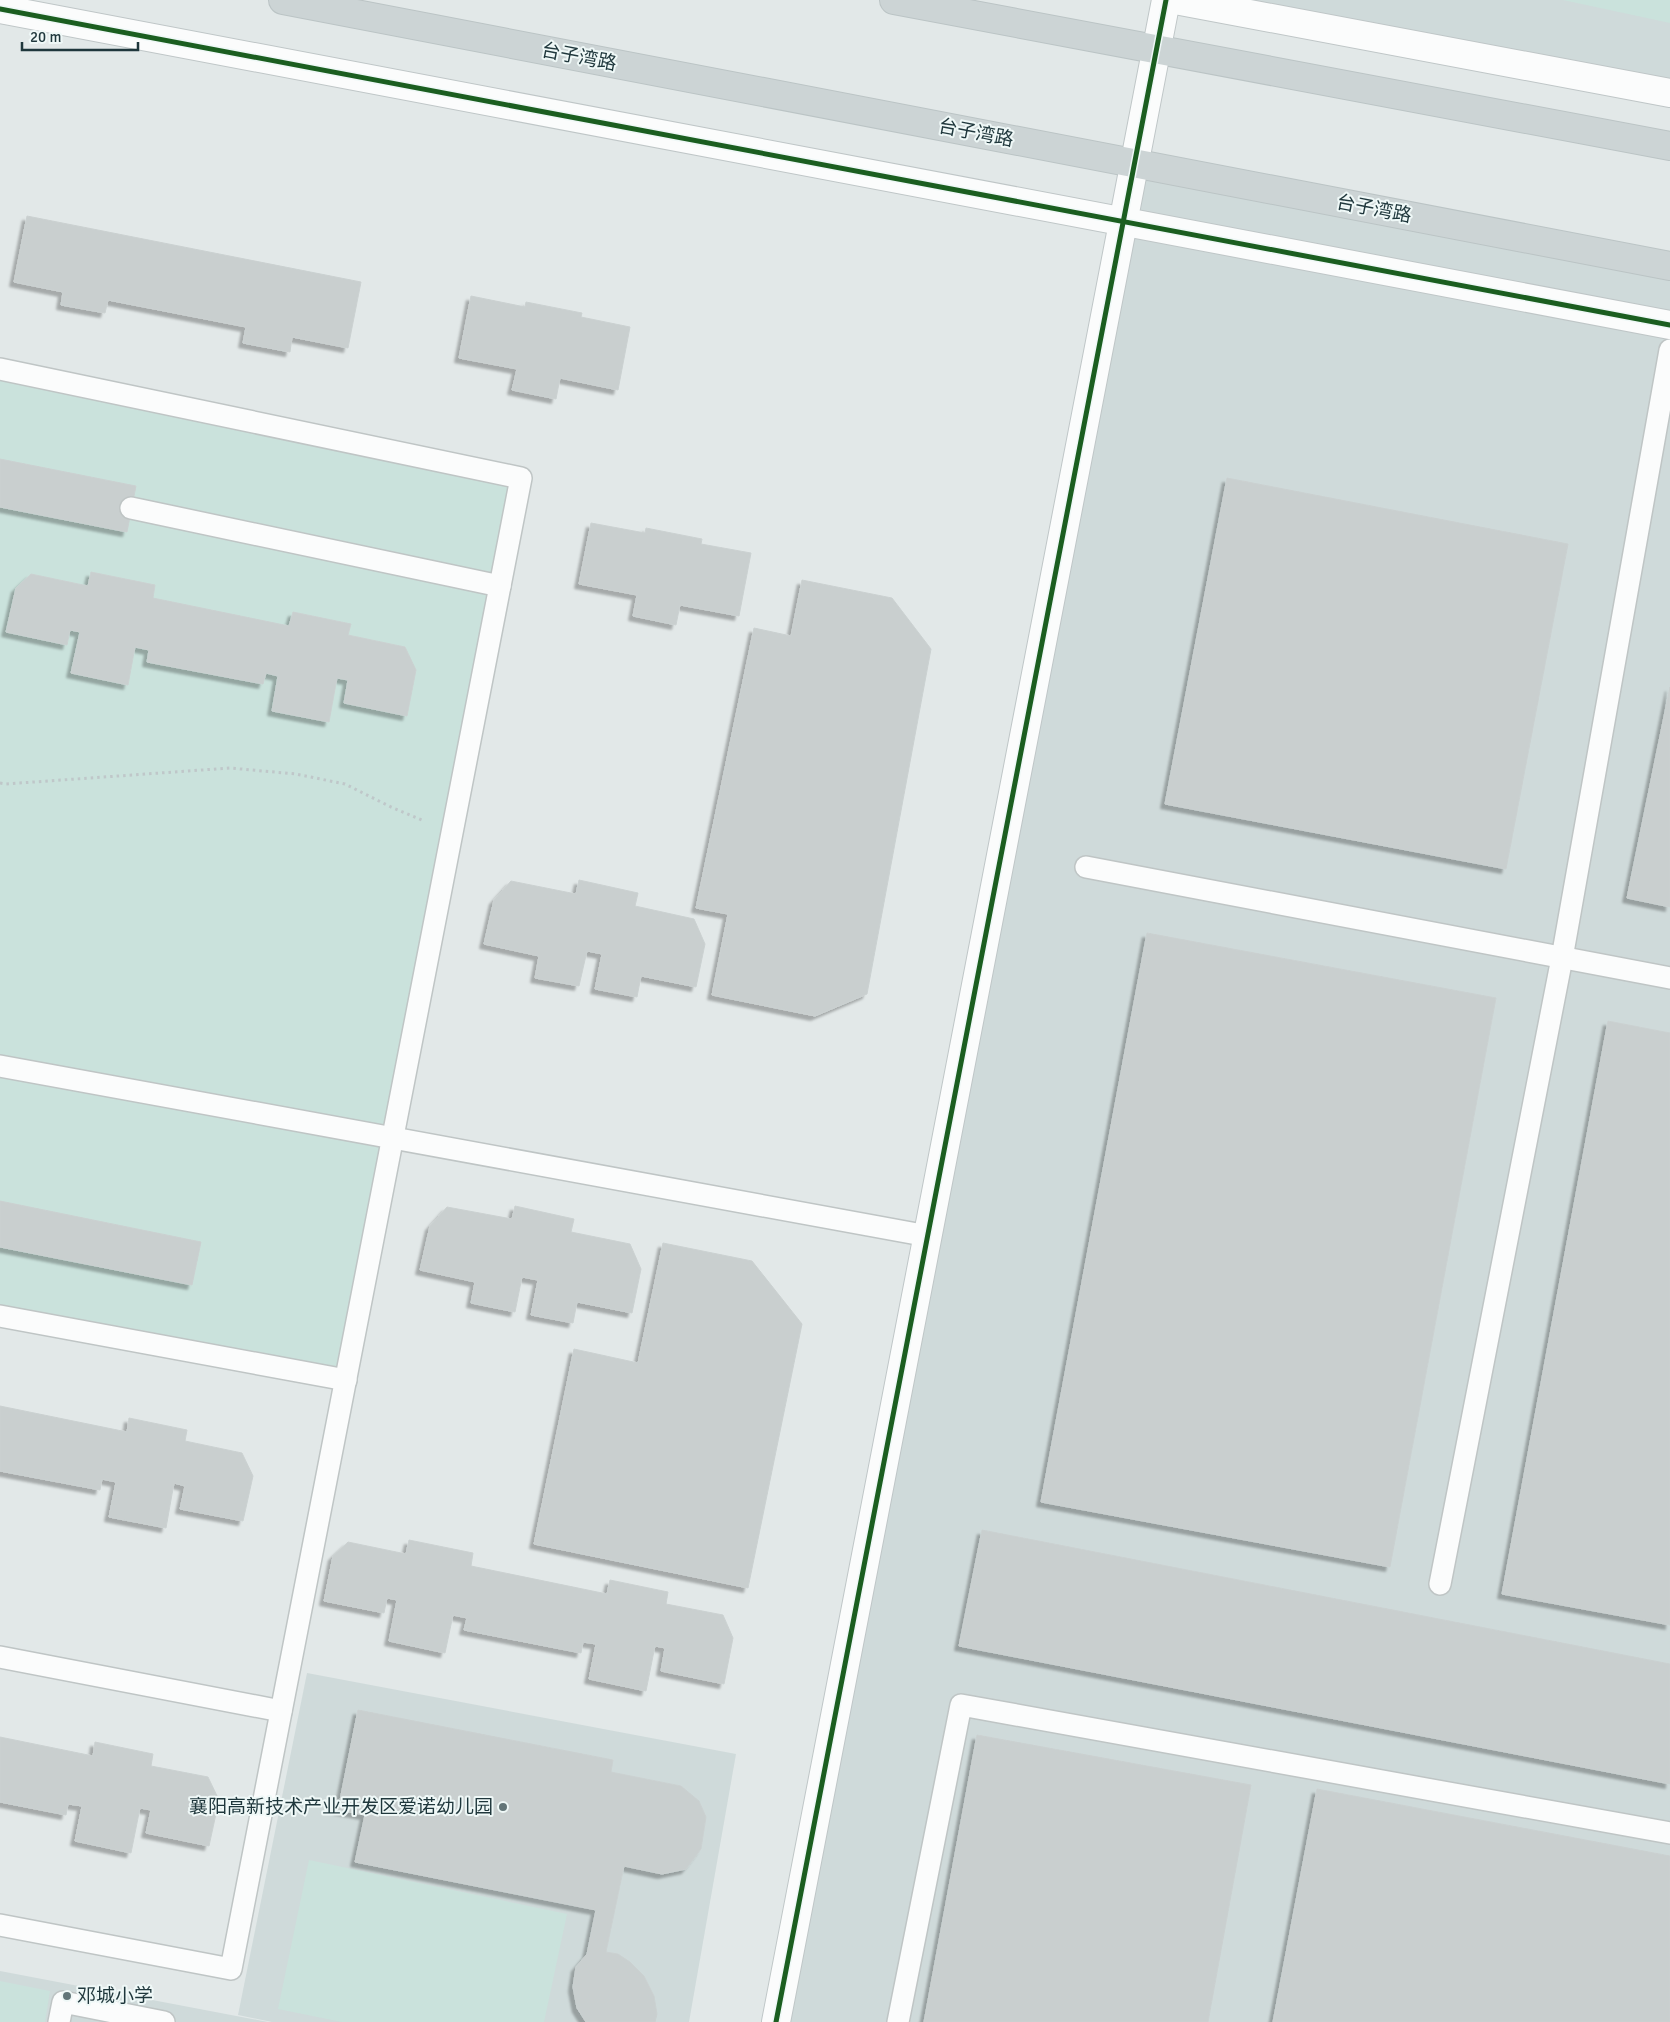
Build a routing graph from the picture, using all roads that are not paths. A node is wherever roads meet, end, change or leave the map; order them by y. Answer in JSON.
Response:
{"nodes":[{"id":1,"x":283,"y":0,"type":"edge"},
{"id":2,"x":894,"y":0,"type":"edge"},
{"id":3,"x":1166,"y":0,"type":"edge"},
{"id":4,"x":1176,"y":0,"type":"edge"},
{"id":5,"x":0,"y":9,"type":"edge"},
{"id":6,"x":1157,"y":50,"type":"junction"},
{"id":7,"x":1670,"y":93,"type":"edge"},
{"id":8,"x":1670,"y":146,"type":"edge"},
{"id":9,"x":1135,"y":163,"type":"junction"},
{"id":10,"x":1124,"y":221,"type":"junction"},
{"id":11,"x":1670,"y":266,"type":"edge"},
{"id":12,"x":1670,"y":325,"type":"edge"},
{"id":13,"x":1670,"y":350,"type":"edge"},
{"id":14,"x":0,"y":370,"type":"edge"},
{"id":15,"x":131,"y":508,"type":"dead end"},
{"id":16,"x":500,"y":586,"type":"junction"},
{"id":17,"x":1086,"y":867,"type":"dead end"},
{"id":18,"x":1562,"y":958,"type":"junction"},
{"id":19,"x":1670,"y":978,"type":"edge"},
{"id":20,"x":0,"y":1066,"type":"edge"},
{"id":21,"x":393,"y":1137,"type":"junction"},
{"id":22,"x":928,"y":1236,"type":"junction"},
{"id":23,"x":0,"y":1316,"type":"edge"},
{"id":24,"x":346,"y":1380,"type":"junction"},
{"id":25,"x":1440,"y":1584,"type":"dead end"},
{"id":26,"x":0,"y":1657,"type":"edge"},
{"id":27,"x":281,"y":1711,"type":"junction"},
{"id":28,"x":1670,"y":1833,"type":"edge"},
{"id":29,"x":0,"y":1926,"type":"edge"},
{"id":30,"x":59,"y":2022,"type":"edge"},
{"id":31,"x":164,"y":2022,"type":"edge"},
{"id":32,"x":776,"y":2022,"type":"edge"},
{"id":33,"x":898,"y":2022,"type":"edge"}],
"edges":[{"from":1,"to":9,"type":"main road","name":"台子湾路"},
{"from":2,"to":6,"type":"main road"},
{"from":3,"to":6,"type":"street"},
{"from":4,"to":7,"type":"street"},
{"from":5,"to":10,"type":"street"},
{"from":6,"to":8,"type":"main road"},
{"from":6,"to":9,"type":"street"},
{"from":9,"to":10,"type":"street"},
{"from":9,"to":11,"type":"main road","name":"台子湾路"},
{"from":10,"to":12,"type":"street"},
{"from":10,"to":22,"type":"street"},
{"from":13,"to":18,"type":"lane"},
{"from":14,"to":16,"type":"lane"},
{"from":15,"to":16,"type":"lane"},
{"from":16,"to":21,"type":"lane"},
{"from":17,"to":18,"type":"lane"},
{"from":18,"to":19,"type":"lane"},
{"from":18,"to":25,"type":"lane"},
{"from":20,"to":21,"type":"lane"},
{"from":21,"to":22,"type":"lane"},
{"from":21,"to":24,"type":"lane"},
{"from":22,"to":32,"type":"street"},
{"from":23,"to":24,"type":"lane"},
{"from":24,"to":27,"type":"lane"},
{"from":26,"to":27,"type":"lane"},
{"from":27,"to":29,"type":"lane"},
{"from":28,"to":33,"type":"lane"},
{"from":30,"to":31,"type":"lane"}]}
